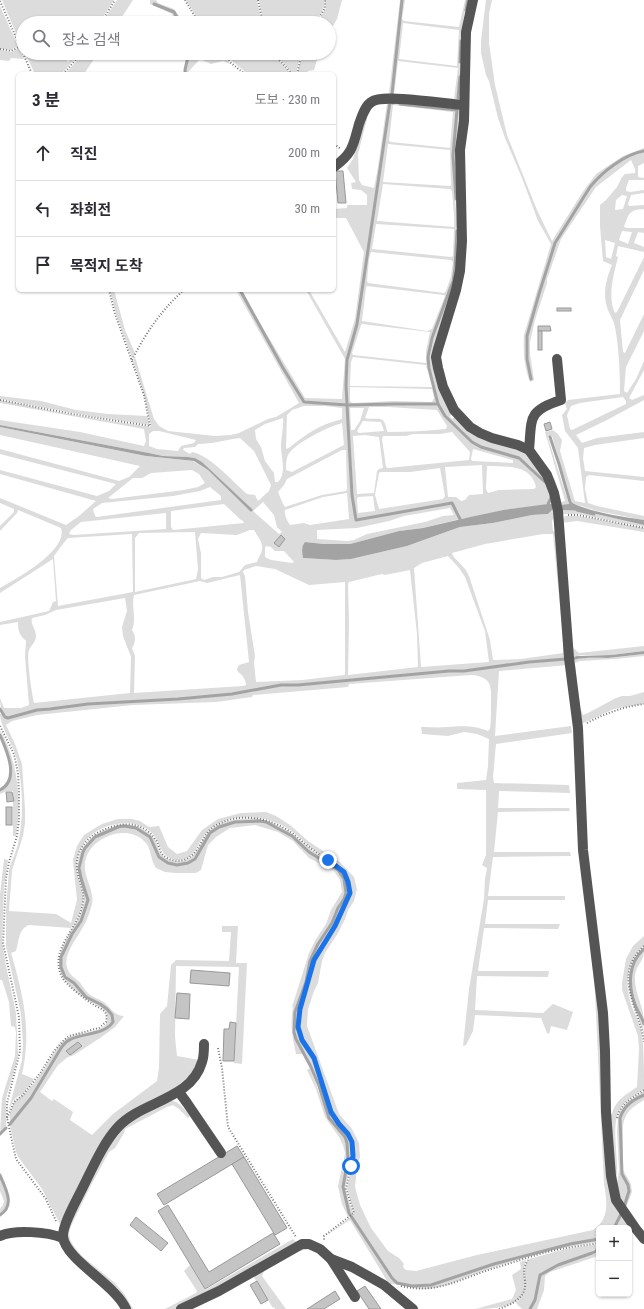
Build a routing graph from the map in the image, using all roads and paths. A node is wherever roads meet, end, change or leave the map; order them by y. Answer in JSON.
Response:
{"nodes":[{"id":1,"x":115,"y":0,"type":"edge"},
{"id":2,"x":184,"y":0,"type":"edge"},
{"id":3,"x":258,"y":0,"type":"edge"},
{"id":4,"x":324,"y":0,"type":"edge"},
{"id":5,"x":473,"y":0,"type":"edge"},
{"id":6,"x":0,"y":1,"type":"edge"},
{"id":7,"x":105,"y":16,"type":"edge"},
{"id":8,"x":194,"y":16,"type":"edge"},
{"id":9,"x":261,"y":16,"type":"edge"},
{"id":10,"x":320,"y":16,"type":"edge"},
{"id":11,"x":16,"y":40,"type":"edge"},
{"id":12,"x":16,"y":48,"type":"edge"},
{"id":13,"x":0,"y":49,"type":"edge"},
{"id":14,"x":25,"y":60,"type":"edge"},
{"id":15,"x":76,"y":60,"type":"edge"},
{"id":16,"x":229,"y":60,"type":"edge"},
{"id":17,"x":279,"y":60,"type":"edge"},
{"id":18,"x":300,"y":60,"type":"edge"},
{"id":19,"x":31,"y":72,"type":"edge"},
{"id":20,"x":65,"y":72,"type":"edge"},
{"id":21,"x":242,"y":72,"type":"edge"},
{"id":22,"x":290,"y":72,"type":"edge"},
{"id":23,"x":297,"y":72,"type":"edge"},
{"id":24,"x":464,"y":105,"type":"junction"},
{"id":25,"x":336,"y":166,"type":"edge"},
{"id":26,"x":110,"y":292,"type":"edge"},
{"id":27,"x":182,"y":292,"type":"edge"},
{"id":28,"x":558,"y":359,"type":"dead end"},
{"id":29,"x":132,"y":360,"type":"junction"},
{"id":30,"x":0,"y":400,"type":"edge"},
{"id":31,"x":529,"y":450,"type":"junction"},
{"id":32,"x":558,"y":516,"type":"junction"},
{"id":33,"x":644,"y":528,"type":"edge"},
{"id":34,"x":644,"y":704,"type":"edge"},
{"id":35,"x":0,"y":726,"type":"edge"},
{"id":36,"x":578,"y":728,"type":"junction"},
{"id":37,"x":644,"y":946,"type":"edge"},
{"id":38,"x":644,"y":1042,"type":"edge"},
{"id":39,"x":204,"y":1044,"type":"dead end"},
{"id":40,"x":218,"y":1048,"type":"dead end"},
{"id":41,"x":644,"y":1090,"type":"edge"},
{"id":42,"x":179,"y":1092,"type":"junction"},
{"id":43,"x":7,"y":1118,"type":"junction"},
{"id":44,"x":617,"y":1120,"type":"dead end"},
{"id":45,"x":221,"y":1153,"type":"dead end"},
{"id":46,"x":0,"y":1236,"type":"edge"},
{"id":47,"x":63,"y":1238,"type":"junction"},
{"id":48,"x":644,"y":1239,"type":"edge"},
{"id":49,"x":324,"y":1243,"type":"dead end"},
{"id":50,"x":596,"y":1243,"type":"edge"},
{"id":51,"x":302,"y":1244,"type":"junction"},
{"id":52,"x":529,"y":1258,"type":"junction"},
{"id":53,"x":331,"y":1259,"type":"junction"},
{"id":54,"x":384,"y":1284,"type":"junction"},
{"id":55,"x":354,"y":1297,"type":"dead end"},
{"id":56,"x":126,"y":1309,"type":"edge"},
{"id":57,"x":181,"y":1309,"type":"edge"},
{"id":58,"x":413,"y":1309,"type":"edge"},
{"id":59,"x":499,"y":1309,"type":"edge"}],
"edges":[{"from":1,"to":7,"type":"path"},
{"from":2,"to":8,"type":"path"},
{"from":3,"to":9,"type":"path"},
{"from":4,"to":10,"type":"path"},
{"from":5,"to":24,"type":"street"},
{"from":6,"to":11,"type":"path"},
{"from":12,"to":13,"type":"path"},
{"from":14,"to":19,"type":"path"},
{"from":15,"to":20,"type":"path"},
{"from":16,"to":21,"type":"path"},
{"from":17,"to":22,"type":"path"},
{"from":18,"to":23,"type":"path"},
{"from":24,"to":25,"type":"street"},
{"from":24,"to":31,"type":"street"},
{"from":26,"to":29,"type":"path"},
{"from":27,"to":29,"type":"path"},
{"from":28,"to":31,"type":"street"},
{"from":29,"to":30,"type":"path"},
{"from":31,"to":32,"type":"street"},
{"from":32,"to":33,"type":"path"},
{"from":32,"to":36,"type":"street"},
{"from":34,"to":36,"type":"path"},
{"from":35,"to":43,"type":"path"},
{"from":36,"to":48,"type":"street"},
{"from":37,"to":38,"type":"path"},
{"from":39,"to":42,"type":"street"},
{"from":40,"to":51,"type":"path"},
{"from":41,"to":44,"type":"path"},
{"from":42,"to":45,"type":"street"},
{"from":42,"to":47,"type":"street"},
{"from":43,"to":47,"type":"path"},
{"from":43,"to":49,"type":"path"},
{"from":46,"to":47,"type":"street"},
{"from":47,"to":56,"type":"street"},
{"from":50,"to":52,"type":"path"},
{"from":51,"to":53,"type":"street"},
{"from":51,"to":57,"type":"street"},
{"from":52,"to":54,"type":"path"},
{"from":52,"to":59,"type":"path"},
{"from":53,"to":54,"type":"street"},
{"from":53,"to":55,"type":"street"},
{"from":54,"to":58,"type":"street"}]}
